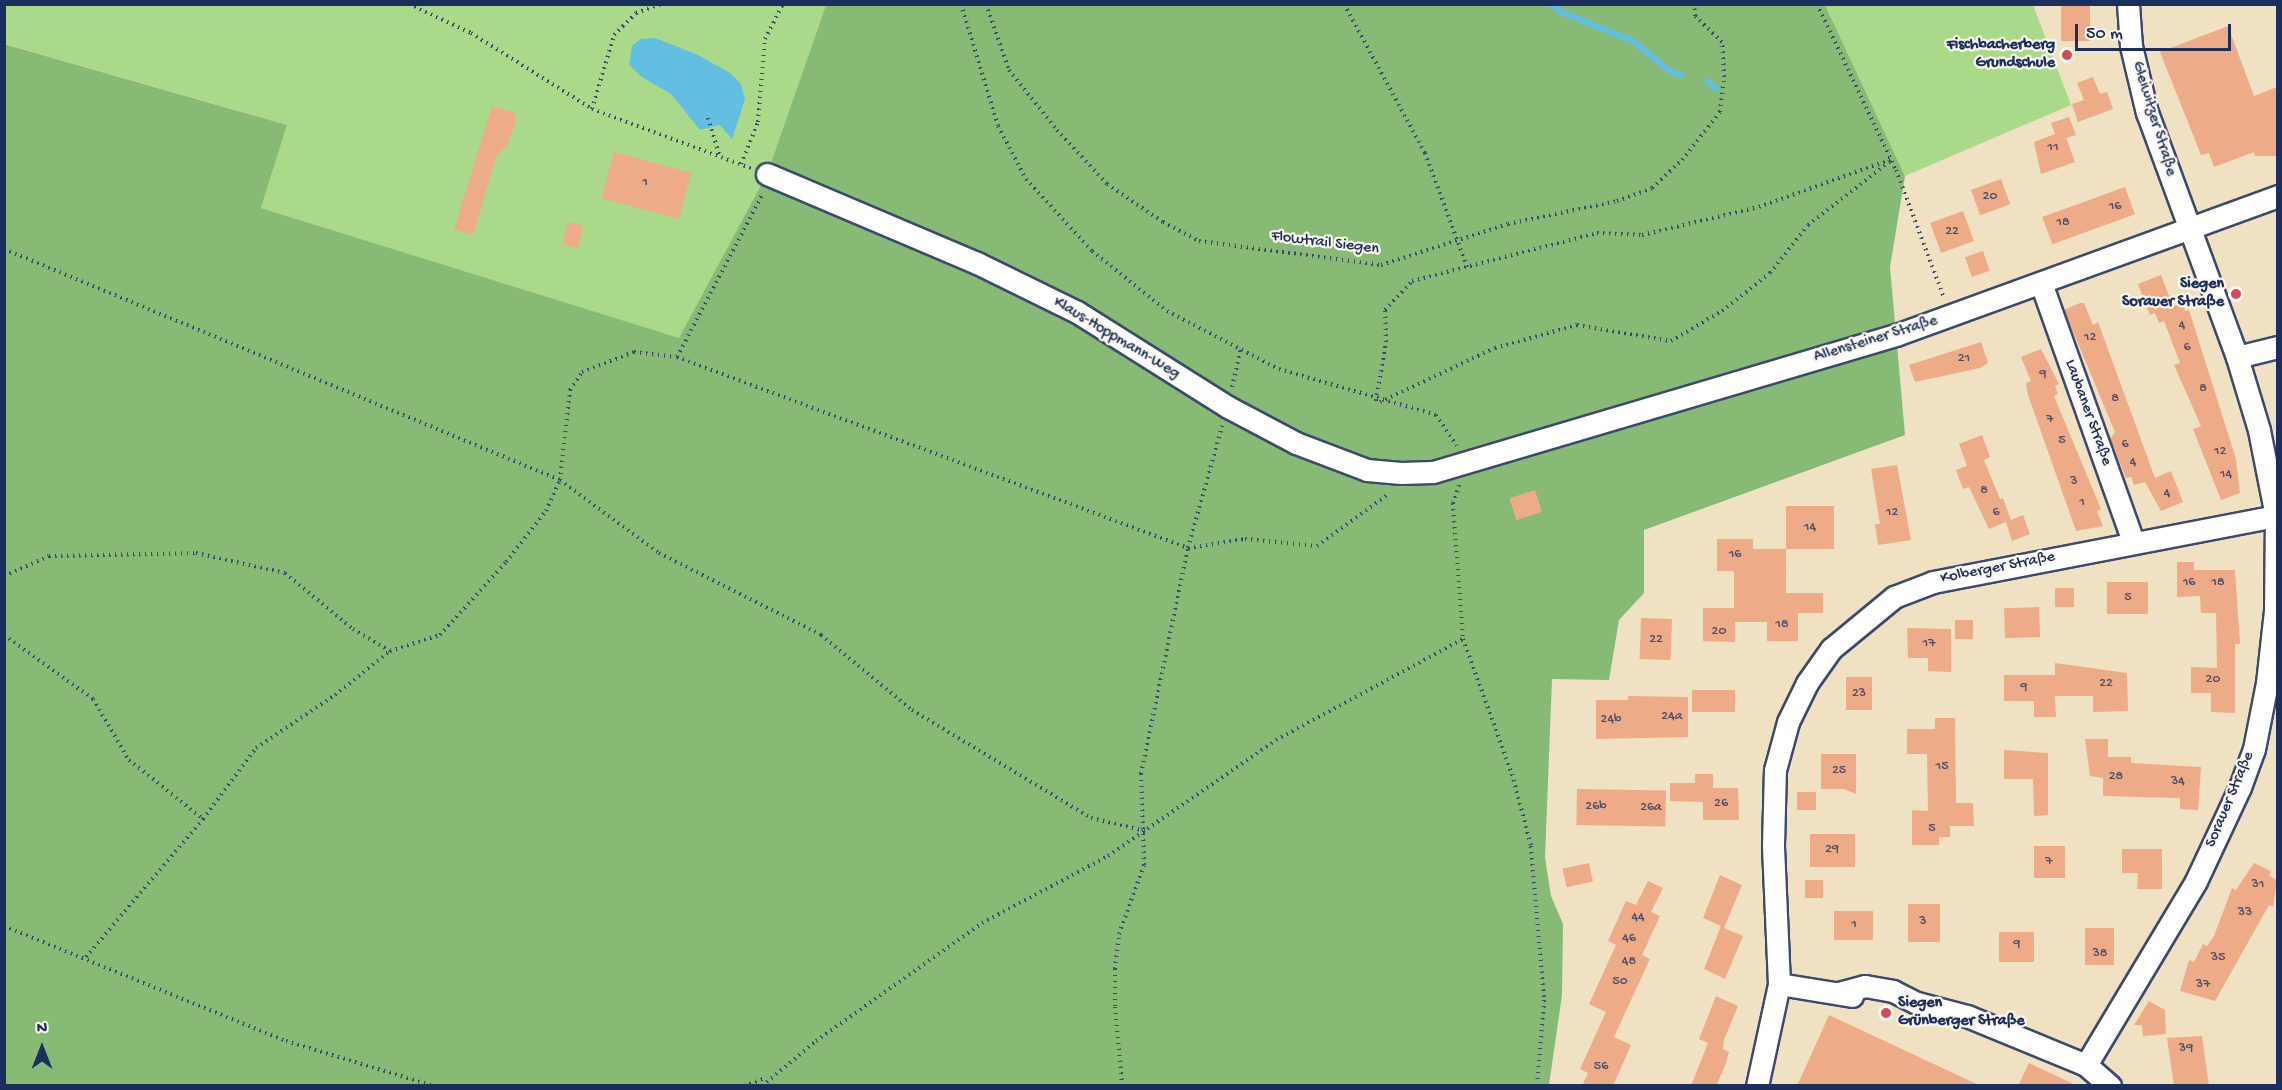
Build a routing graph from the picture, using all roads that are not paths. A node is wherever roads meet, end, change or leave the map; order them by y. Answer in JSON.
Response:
{"nodes":[{"id":1,"x":2128,"y":4,"type":"edge"},
{"id":2,"x":770,"y":174,"type":"road end"},
{"id":3,"x":2277,"y":196,"type":"edge"},
{"id":4,"x":2189,"y":230,"type":"junction"},
{"id":5,"x":2041,"y":283,"type":"junction"},
{"id":6,"x":2277,"y":347,"type":"edge"},
{"id":7,"x":2237,"y":357,"type":"junction"},
{"id":8,"x":1467,"y":461,"type":"joint"},
{"id":9,"x":2276,"y":510,"type":"edge"},
{"id":10,"x":2133,"y":542,"type":"junction"},
{"id":11,"x":1779,"y":984,"type":"junction"},
{"id":12,"x":2096,"y":1078,"type":"edge"},
{"id":13,"x":1757,"y":1086,"type":"edge"}],
"edges":[{"from":1,"to":4,"type":"street","name":"Gleiwitzer Straße"},
{"from":2,"to":8,"type":"street","name":"Klaus-Hoppmann-Weg"},
{"from":3,"to":4,"type":"street","name":"Allensteiner Straße"},
{"from":4,"to":5,"type":"street","name":"Allensteiner Straße"},
{"from":4,"to":7,"type":"street","name":"Sorauer Straße"},
{"from":5,"to":8,"type":"street","name":"Allensteiner Straße"},
{"from":5,"to":10,"type":"street","name":"Laubaner Straße"},
{"from":6,"to":7,"type":"street"},
{"from":7,"to":9,"type":"street","name":"Sorauer Straße"},
{"from":9,"to":10,"type":"street","name":"Kolberger Straße"},
{"from":9,"to":12,"type":"street","name":"Sorauer Straße"},
{"from":10,"to":11,"type":"street","name":"Kolberger Straße"},
{"from":11,"to":12,"type":"street"},
{"from":11,"to":13,"type":"street","name":"Kolberger Straße"}]}
